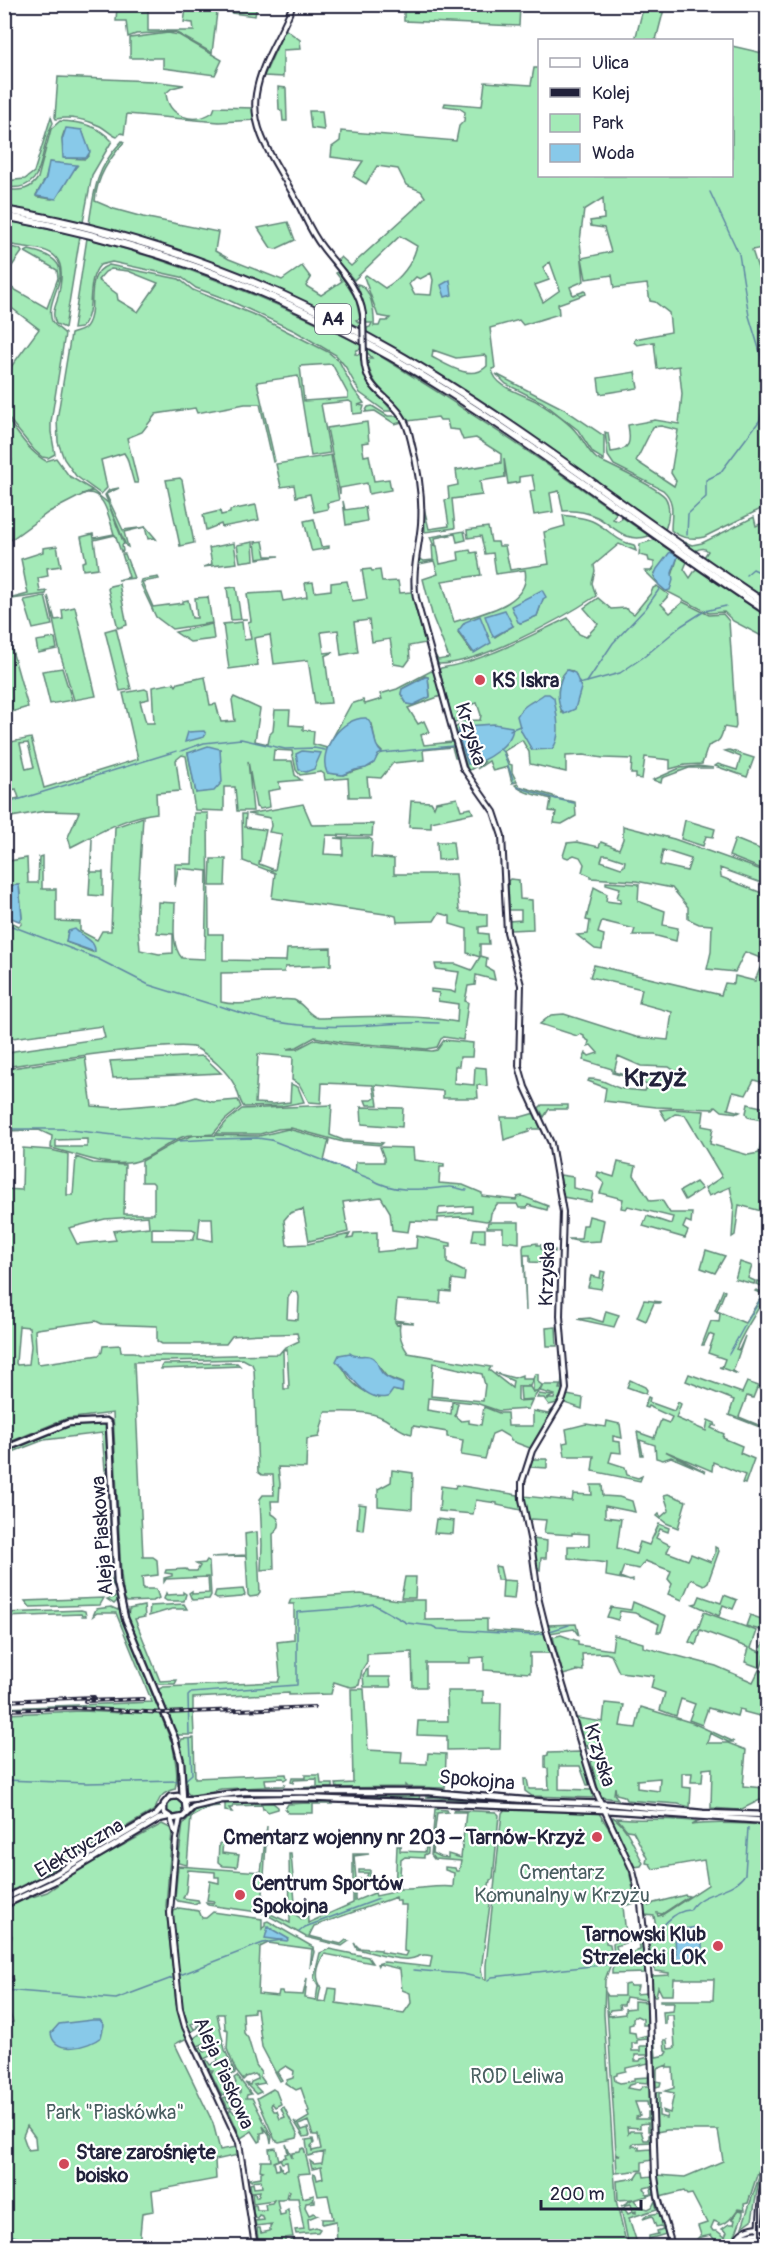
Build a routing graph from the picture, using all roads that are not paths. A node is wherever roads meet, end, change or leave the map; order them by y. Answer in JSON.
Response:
{"nodes":[{"id":1,"x":293,"y":4,"type":"edge"},
{"id":2,"x":4,"y":210,"type":"edge"},
{"id":3,"x":4,"y":216,"type":"edge"},
{"id":4,"x":624,"y":510,"type":"junction"},
{"id":5,"x":701,"y":563,"type":"junction"},
{"id":6,"x":768,"y":604,"type":"edge"},
{"id":7,"x":768,"y":612,"type":"edge"},
{"id":8,"x":4,"y":1449,"type":"edge"},
{"id":9,"x":181,"y":1779,"type":"junction"},
{"id":10,"x":429,"y":1791,"type":"junction"},
{"id":11,"x":173,"y":1796,"type":"junction"},
{"id":12,"x":184,"y":1800,"type":"junction"},
{"id":13,"x":425,"y":1802,"type":"junction"},
{"id":14,"x":600,"y":1803,"type":"junction"},
{"id":15,"x":163,"y":1807,"type":"junction"},
{"id":16,"x":604,"y":1810,"type":"junction"},
{"id":17,"x":186,"y":1811,"type":"junction"},
{"id":18,"x":619,"y":1811,"type":"junction"},
{"id":19,"x":768,"y":1815,"type":"edge"},
{"id":20,"x":169,"y":1818,"type":"junction"},
{"id":21,"x":180,"y":1818,"type":"junction"},
{"id":22,"x":768,"y":1821,"type":"edge"},
{"id":23,"x":610,"y":1823,"type":"junction"},
{"id":24,"x":176,"y":1839,"type":"junction"},
{"id":25,"x":4,"y":1899,"type":"edge"},
{"id":26,"x":4,"y":1905,"type":"edge"},
{"id":27,"x":768,"y":2158,"type":"edge"},
{"id":28,"x":768,"y":2199,"type":"edge"},
{"id":29,"x":759,"y":2227,"type":"junction"},
{"id":30,"x":765,"y":2227,"type":"junction"},
{"id":31,"x":758,"y":2232,"type":"junction"},
{"id":32,"x":765,"y":2233,"type":"junction"},
{"id":33,"x":734,"y":2245,"type":"edge"},
{"id":34,"x":255,"y":2247,"type":"edge"},
{"id":35,"x":672,"y":2247,"type":"edge"},
{"id":36,"x":758,"y":2247,"type":"edge"},
{"id":37,"x":765,"y":2247,"type":"edge"}],
"edges":[{"from":1,"to":14,"type":"street","name":"Krzyska","bridge":true},
{"from":2,"to":4,"type":"highway","number":"A4"},
{"from":3,"to":4,"type":"highway","number":"A4"},
{"from":4,"to":5,"type":"highway","number":"A4"},
{"from":5,"to":6,"type":"highway","number":"A4"},
{"from":5,"to":7,"type":"highway","number":"A4"},
{"from":8,"to":9,"type":"main road","name":"Aleja Piaskowa"},
{"from":9,"to":11,"type":"main road"},
{"from":9,"to":12,"type":"main road","name":"Aleja Piaskowa"},
{"from":10,"to":12,"type":"main road","name":"Spokojna"},
{"from":10,"to":13,"type":"main road"},
{"from":10,"to":14,"type":"main road","name":"Spokojna"},
{"from":11,"to":12,"type":"main road"},
{"from":11,"to":15,"type":"main road"},
{"from":12,"to":17,"type":"main road"},
{"from":13,"to":16,"type":"main road","name":"Spokojna"},
{"from":13,"to":17,"type":"main road","name":"Spokojna"},
{"from":14,"to":16,"type":"street","name":"Krzyska"},
{"from":14,"to":19,"type":"main road","name":"Spokojna"},
{"from":15,"to":20,"type":"main road"},
{"from":15,"to":25,"type":"main road","name":"Elektryczna"},
{"from":16,"to":18,"type":"main road","name":"Spokojna"},
{"from":16,"to":23,"type":"street","name":"Krzyska"},
{"from":17,"to":21,"type":"main road"},
{"from":18,"to":22,"type":"main road","name":"Spokojna"},
{"from":18,"to":23,"type":"street"},
{"from":20,"to":21,"type":"main road"},
{"from":20,"to":24,"type":"street","name":"Aleja Piaskowa"},
{"from":20,"to":26,"type":"main road","name":"Elektryczna"},
{"from":21,"to":24,"type":"street","name":"Aleja Piaskowa"},
{"from":23,"to":35,"type":"street","name":"Krzyska"},
{"from":24,"to":34,"type":"street","name":"Aleja Piaskowa"},
{"from":27,"to":29,"type":"street"},
{"from":28,"to":30,"type":"street"},
{"from":29,"to":30,"type":"street"},
{"from":29,"to":31,"type":"street"},
{"from":29,"to":33,"type":"street"},
{"from":30,"to":32,"type":"street"},
{"from":31,"to":32,"type":"street"},
{"from":31,"to":33,"type":"street"},
{"from":31,"to":36,"type":"street"},
{"from":32,"to":37,"type":"street"}]}
